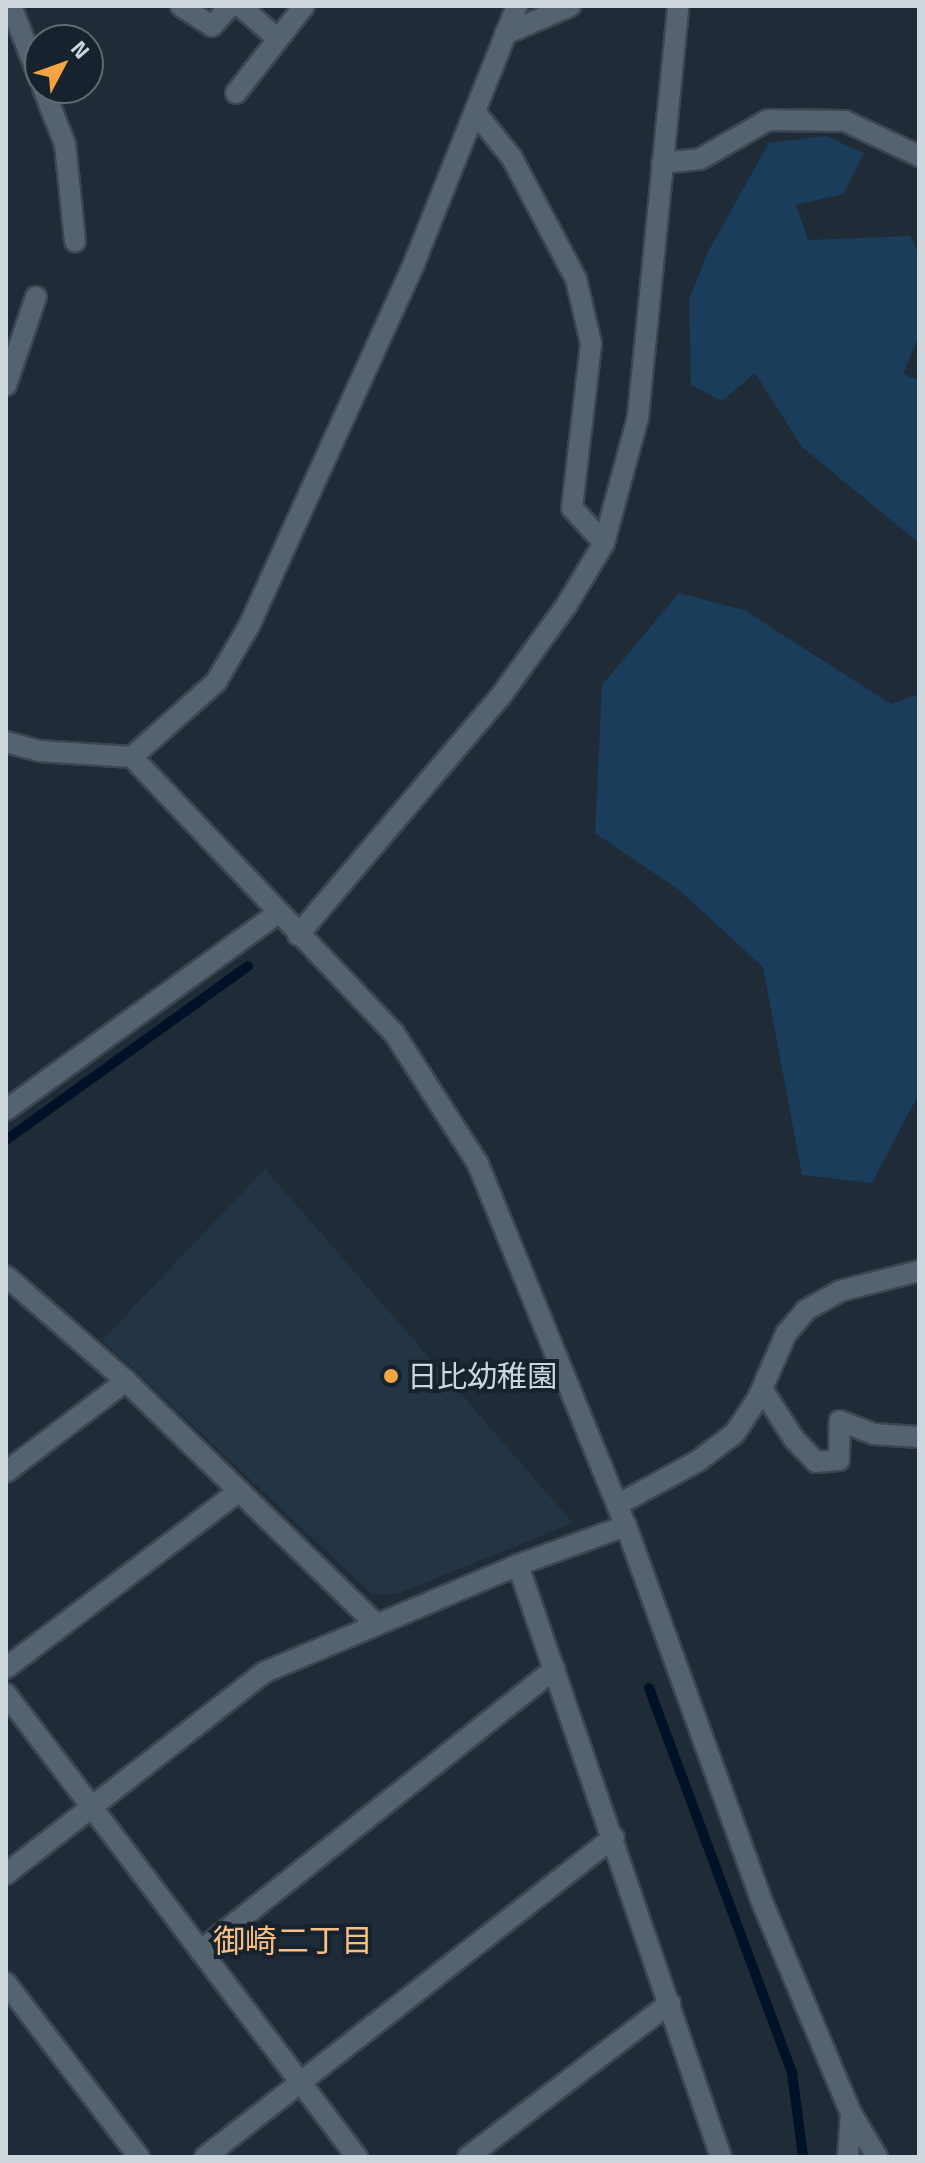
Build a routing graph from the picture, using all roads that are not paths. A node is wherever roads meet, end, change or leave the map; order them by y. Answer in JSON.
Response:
{"nodes":[{"id":1,"x":11,"y":6,"type":"edge"},
{"id":2,"x":181,"y":6,"type":"edge"},
{"id":3,"x":230,"y":6,"type":"edge"},
{"id":4,"x":240,"y":6,"type":"edge"},
{"id":5,"x":304,"y":6,"type":"edge"},
{"id":6,"x":517,"y":6,"type":"edge"},
{"id":7,"x":570,"y":6,"type":"edge"},
{"id":8,"x":678,"y":6,"type":"edge"},
{"id":9,"x":505,"y":34,"type":"junction"},
{"id":10,"x":24,"y":39,"type":"edge"},
{"id":11,"x":278,"y":39,"type":"junction"},
{"id":12,"x":236,"y":93,"type":"dead end"},
{"id":13,"x":49,"y":104,"type":"edge"},
{"id":14,"x":475,"y":112,"type":"junction"},
{"id":15,"x":919,"y":156,"type":"edge"},
{"id":16,"x":662,"y":163,"type":"junction"},
{"id":17,"x":75,"y":241,"type":"dead end"},
{"id":18,"x":36,"y":297,"type":"dead end"},
{"id":19,"x":6,"y":385,"type":"edge"},
{"id":20,"x":604,"y":543,"type":"junction"},
{"id":21,"x":6,"y":742,"type":"edge"},
{"id":22,"x":132,"y":757,"type":"junction"},
{"id":23,"x":278,"y":913,"type":"junction"},
{"id":24,"x":298,"y":935,"type":"junction"},
{"id":25,"x":6,"y":1110,"type":"edge"},
{"id":26,"x":919,"y":1271,"type":"edge"},
{"id":27,"x":6,"y":1276,"type":"edge"},
{"id":28,"x":126,"y":1381,"type":"junction"},
{"id":29,"x":762,"y":1389,"type":"junction"},
{"id":30,"x":919,"y":1437,"type":"edge"},
{"id":31,"x":6,"y":1472,"type":"edge"},
{"id":32,"x":239,"y":1491,"type":"junction"},
{"id":33,"x":617,"y":1505,"type":"junction"},
{"id":34,"x":626,"y":1526,"type":"junction"},
{"id":35,"x":518,"y":1565,"type":"junction"},
{"id":36,"x":376,"y":1624,"type":"junction"},
{"id":37,"x":6,"y":1668,"type":"edge"},
{"id":38,"x":554,"y":1669,"type":"junction"},
{"id":39,"x":6,"y":1694,"type":"edge"},
{"id":40,"x":93,"y":1807,"type":"junction"},
{"id":41,"x":614,"y":1837,"type":"junction"},
{"id":42,"x":6,"y":1874,"type":"edge"},
{"id":43,"x":200,"y":1951,"type":"junction"},
{"id":44,"x":6,"y":1983,"type":"edge"},
{"id":45,"x":670,"y":2003,"type":"junction"},
{"id":46,"x":300,"y":2085,"type":"junction"},
{"id":47,"x":851,"y":2113,"type":"junction"},
{"id":48,"x":139,"y":2157,"type":"edge"},
{"id":49,"x":205,"y":2157,"type":"edge"},
{"id":50,"x":357,"y":2157,"type":"edge"},
{"id":51,"x":468,"y":2157,"type":"edge"},
{"id":52,"x":721,"y":2157,"type":"edge"},
{"id":53,"x":848,"y":2157,"type":"edge"},
{"id":54,"x":877,"y":2157,"type":"edge"}],
"edges":[{"from":1,"to":10,"type":"street"},
{"from":2,"to":3,"type":"street"},
{"from":4,"to":11,"type":"street"},
{"from":5,"to":11,"type":"street"},
{"from":6,"to":9,"type":"street"},
{"from":7,"to":9,"type":"street"},
{"from":8,"to":16,"type":"street"},
{"from":9,"to":14,"type":"street"},
{"from":11,"to":12,"type":"street"},
{"from":13,"to":17,"type":"street"},
{"from":14,"to":20,"type":"street"},
{"from":14,"to":22,"type":"street"},
{"from":15,"to":16,"type":"street"},
{"from":16,"to":20,"type":"street"},
{"from":18,"to":19,"type":"street"},
{"from":20,"to":24,"type":"street"},
{"from":21,"to":22,"type":"street"},
{"from":22,"to":23,"type":"street"},
{"from":23,"to":24,"type":"street"},
{"from":23,"to":25,"type":"street"},
{"from":24,"to":33,"type":"street"},
{"from":26,"to":29,"type":"street"},
{"from":27,"to":28,"type":"street"},
{"from":28,"to":31,"type":"street"},
{"from":28,"to":32,"type":"street"},
{"from":29,"to":30,"type":"street"},
{"from":29,"to":33,"type":"street"},
{"from":32,"to":36,"type":"street"},
{"from":32,"to":37,"type":"street"},
{"from":33,"to":34,"type":"street"},
{"from":34,"to":35,"type":"street"},
{"from":34,"to":47,"type":"street"},
{"from":35,"to":36,"type":"street"},
{"from":35,"to":38,"type":"street"},
{"from":36,"to":40,"type":"street"},
{"from":38,"to":41,"type":"street"},
{"from":38,"to":43,"type":"street"},
{"from":39,"to":40,"type":"street"},
{"from":40,"to":42,"type":"street"},
{"from":40,"to":43,"type":"street"},
{"from":41,"to":45,"type":"street"},
{"from":41,"to":46,"type":"street"},
{"from":43,"to":46,"type":"street"},
{"from":44,"to":48,"type":"street"},
{"from":45,"to":51,"type":"street"},
{"from":45,"to":52,"type":"street"},
{"from":46,"to":49,"type":"street"},
{"from":46,"to":50,"type":"street"},
{"from":47,"to":53,"type":"street"},
{"from":47,"to":54,"type":"street"}]}
